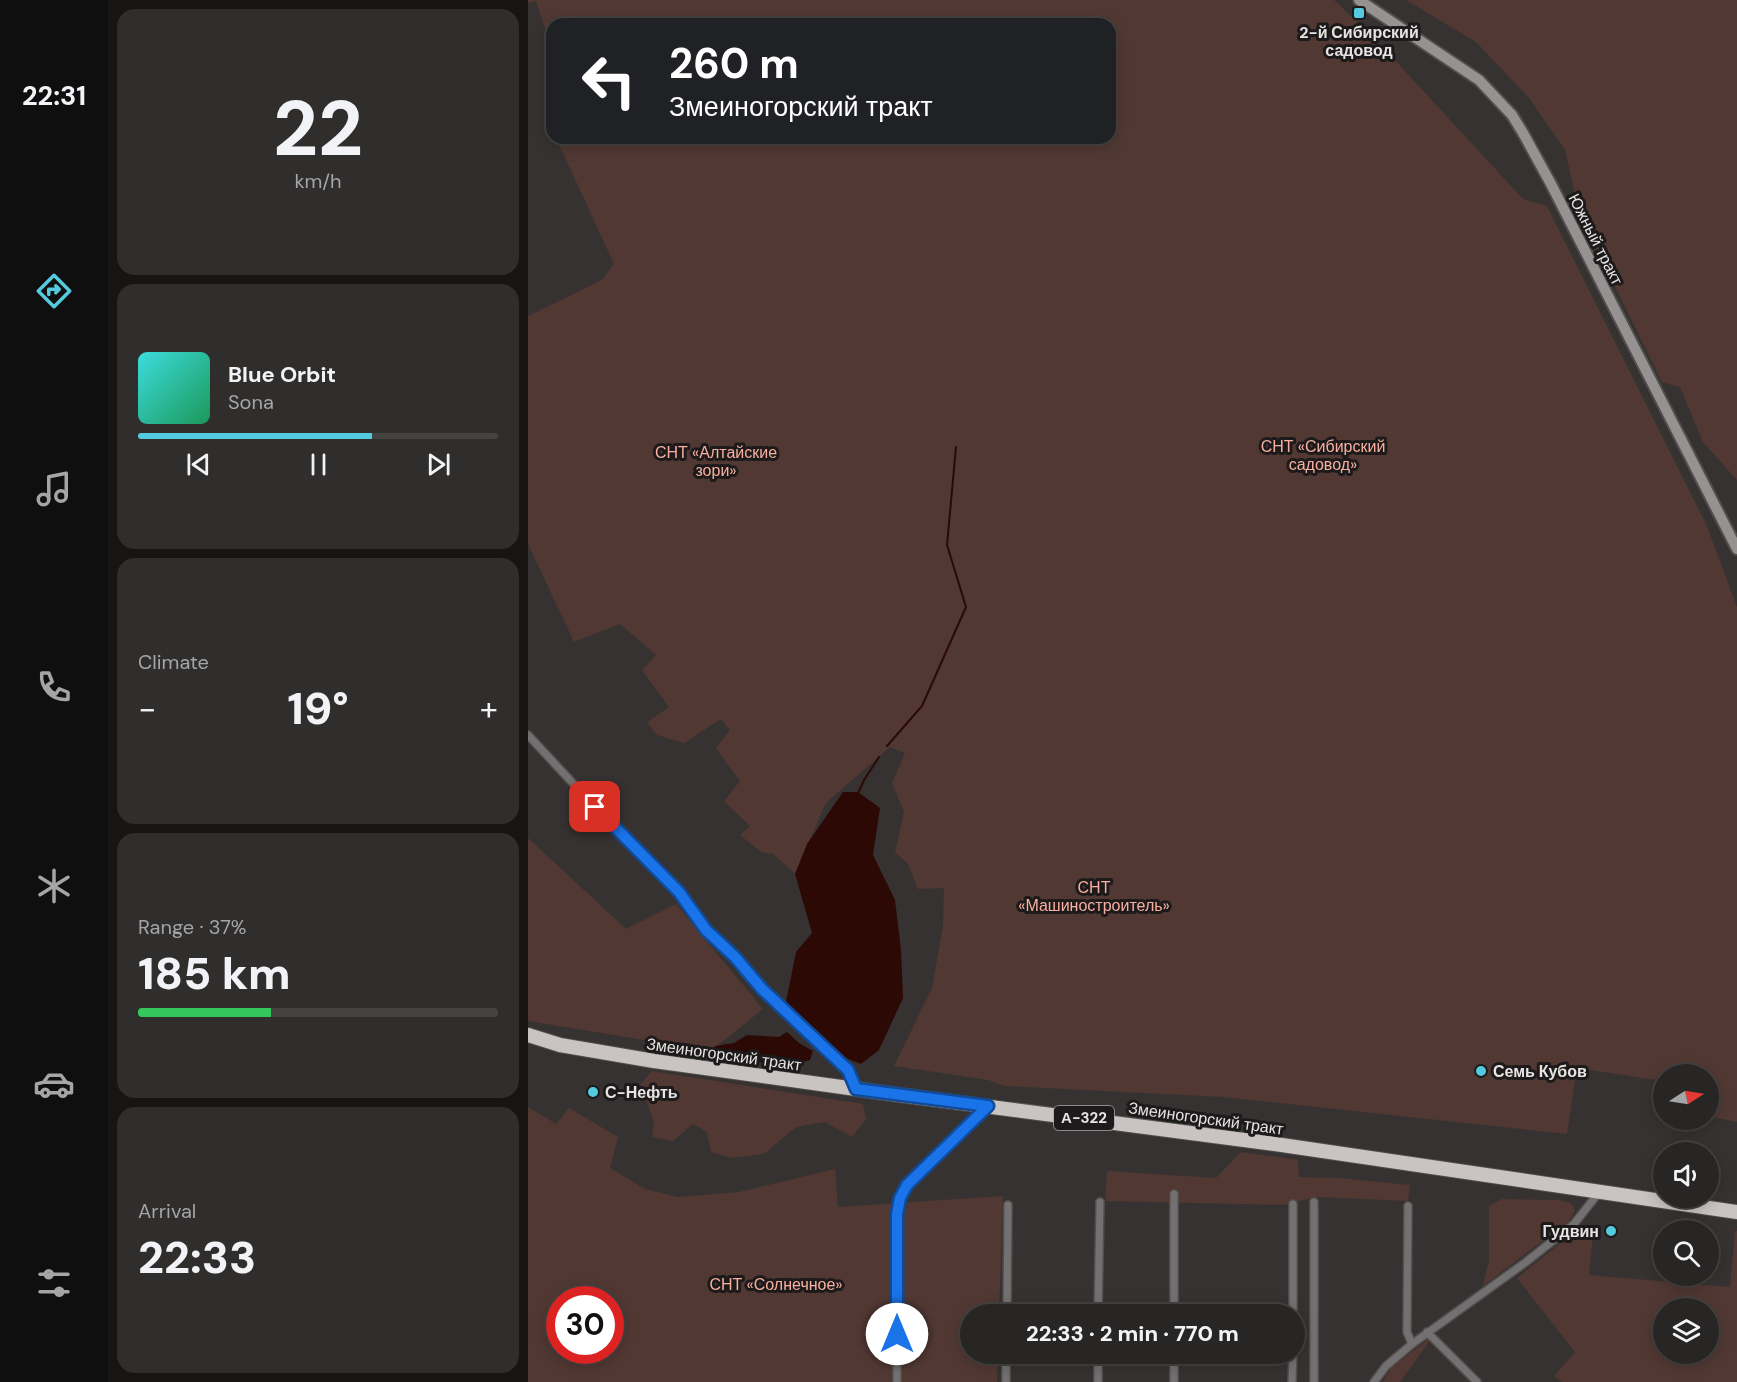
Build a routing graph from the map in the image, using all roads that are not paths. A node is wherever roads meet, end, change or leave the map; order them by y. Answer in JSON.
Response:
{"nodes":[{"id":1,"x":1359,"y":0,"type":"edge"},
{"id":2,"x":1737,"y":549,"type":"edge"},
{"id":3,"x":528,"y":735,"type":"edge"},
{"id":4,"x":528,"y":1035,"type":"edge"},
{"id":5,"x":856,"y":1089,"type":"junction"},
{"id":6,"x":988,"y":1106,"type":"junction"},
{"id":7,"x":1600,"y":1191,"type":"junction"},
{"id":8,"x":1174,"y":1194,"type":"dead end"},
{"id":9,"x":1100,"y":1202,"type":"dead end"},
{"id":10,"x":1314,"y":1202,"type":"dead end"},
{"id":11,"x":1008,"y":1204,"type":"dead end"},
{"id":12,"x":1293,"y":1204,"type":"dead end"},
{"id":13,"x":1408,"y":1206,"type":"dead end"},
{"id":14,"x":1733,"y":1210,"type":"edge"},
{"id":15,"x":1006,"y":1304,"type":"edge"},
{"id":16,"x":1098,"y":1304,"type":"edge"},
{"id":17,"x":1174,"y":1304,"type":"edge"},
{"id":18,"x":1293,"y":1304,"type":"edge"},
{"id":19,"x":1427,"y":1332,"type":"junction"},
{"id":20,"x":1412,"y":1344,"type":"junction"},
{"id":21,"x":1006,"y":1364,"type":"edge"},
{"id":22,"x":1098,"y":1364,"type":"edge"},
{"id":23,"x":1174,"y":1364,"type":"edge"},
{"id":24,"x":1293,"y":1364,"type":"edge"},
{"id":25,"x":897,"y":1382,"type":"edge"},
{"id":26,"x":1006,"y":1382,"type":"edge"},
{"id":27,"x":1098,"y":1382,"type":"edge"},
{"id":28,"x":1173,"y":1382,"type":"edge"},
{"id":29,"x":1292,"y":1382,"type":"edge"},
{"id":30,"x":1314,"y":1382,"type":"edge"},
{"id":31,"x":1374,"y":1382,"type":"edge"},
{"id":32,"x":1477,"y":1382,"type":"edge"}],
"edges":[{"from":1,"to":2,"type":"main road","name":"Южный тракт"},
{"from":3,"to":5,"type":"street"},
{"from":4,"to":5,"type":"highway","name":"Змеиногорский тракт","number":"А-322"},
{"from":5,"to":6,"type":"highway","name":"Змеиногорский тракт","number":"А-322"},
{"from":6,"to":7,"type":"highway","name":"Змеиногорский тракт","number":"А-322"},
{"from":6,"to":25,"type":"street"},
{"from":7,"to":14,"type":"highway","name":"Змеиногорский тракт","number":"А-322"},
{"from":7,"to":19,"type":"street"},
{"from":8,"to":17,"type":"street"},
{"from":9,"to":16,"type":"street"},
{"from":10,"to":30,"type":"street"},
{"from":11,"to":15,"type":"street"},
{"from":12,"to":18,"type":"street"},
{"from":13,"to":20,"type":"street"},
{"from":19,"to":20,"type":"street"},
{"from":19,"to":32,"type":"street"},
{"from":20,"to":31,"type":"street"},
{"from":21,"to":26,"type":"street"},
{"from":22,"to":27,"type":"street"},
{"from":23,"to":28,"type":"street"},
{"from":24,"to":29,"type":"street"}]}
